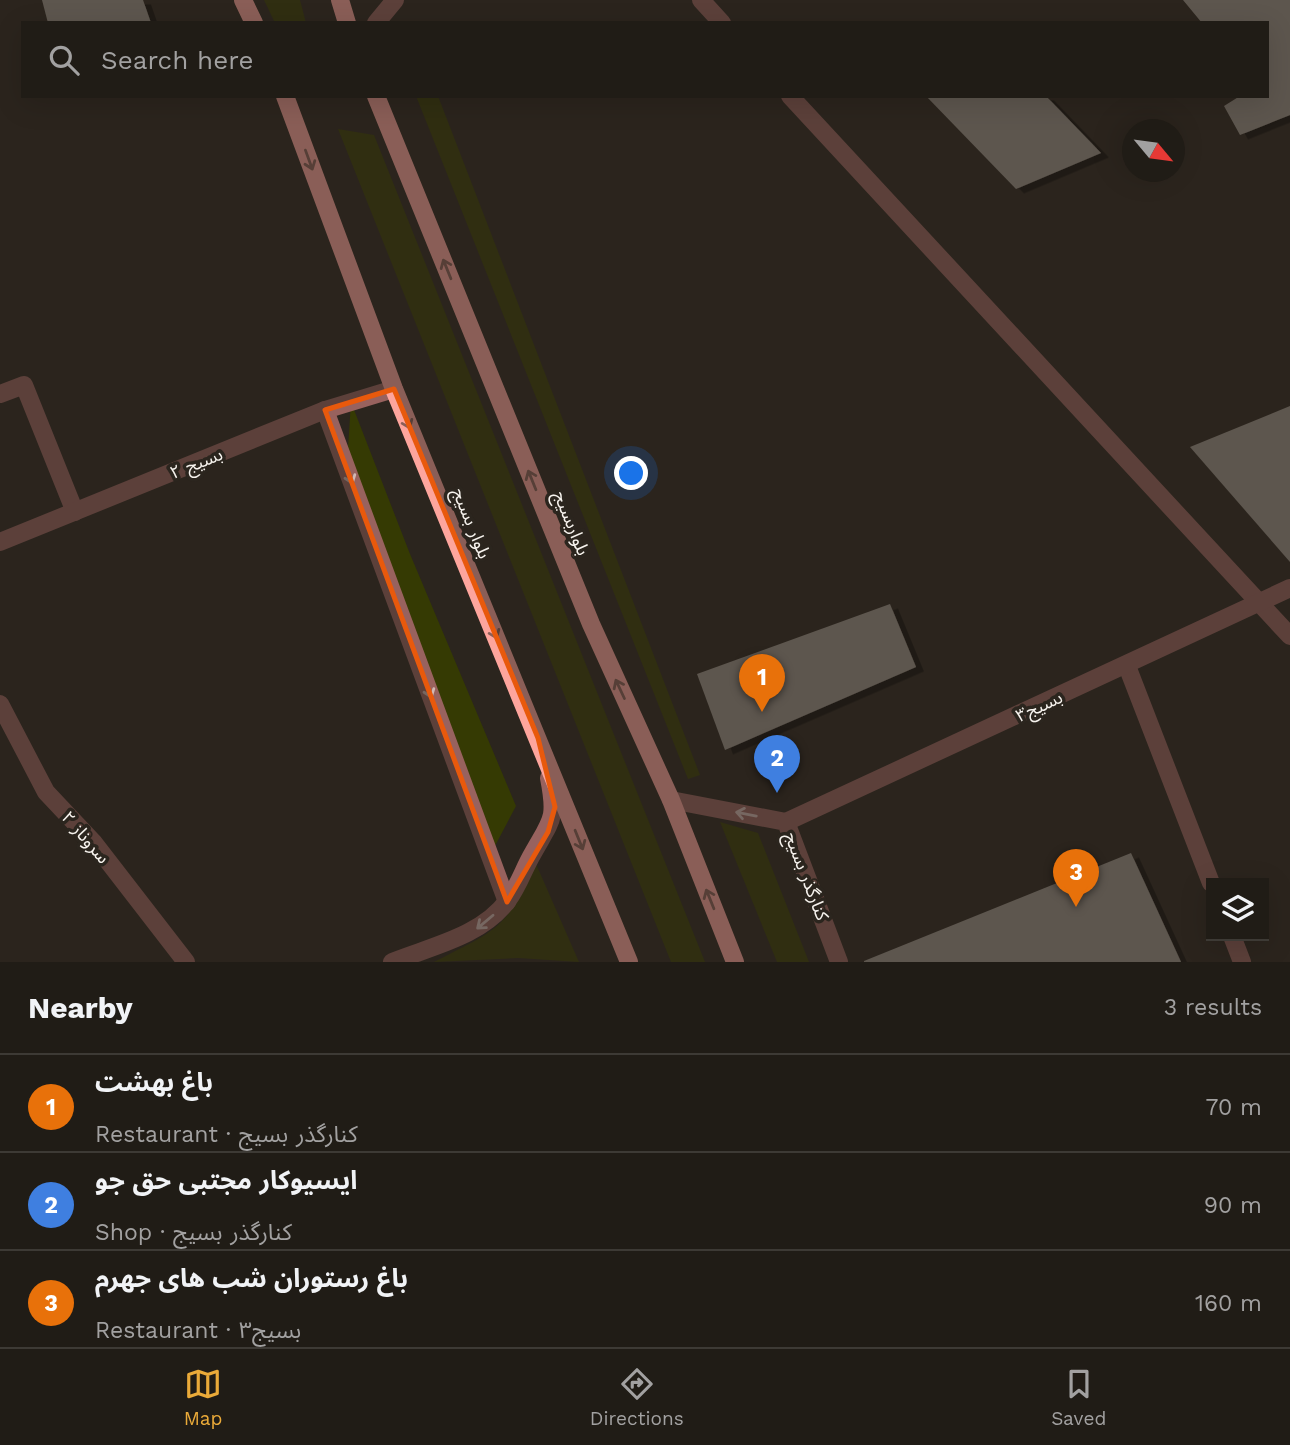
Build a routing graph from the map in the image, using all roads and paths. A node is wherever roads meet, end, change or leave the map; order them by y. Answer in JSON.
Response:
{"nodes":[{"id":1,"x":243,"y":0,"type":"edge"},
{"id":2,"x":340,"y":0,"type":"edge"},
{"id":3,"x":395,"y":0,"type":"edge"},
{"id":4,"x":701,"y":0,"type":"edge"},
{"id":5,"x":253,"y":21,"type":"edge"},
{"id":6,"x":346,"y":21,"type":"edge"},
{"id":7,"x":378,"y":21,"type":"edge"},
{"id":8,"x":720,"y":21,"type":"edge"},
{"id":9,"x":286,"y":98,"type":"edge"},
{"id":10,"x":377,"y":98,"type":"edge"},
{"id":11,"x":792,"y":98,"type":"edge"},
{"id":12,"x":394,"y":389,"type":"junction"},
{"id":13,"x":0,"y":394,"type":"edge"},
{"id":14,"x":325,"y":410,"type":"junction"},
{"id":15,"x":75,"y":512,"type":"junction"},
{"id":16,"x":0,"y":542,"type":"edge"},
{"id":17,"x":1290,"y":588,"type":"edge"},
{"id":18,"x":1260,"y":601,"type":"junction"},
{"id":19,"x":1290,"y":636,"type":"edge"},
{"id":20,"x":1127,"y":666,"type":"junction"},
{"id":21,"x":0,"y":704,"type":"edge"},
{"id":22,"x":545,"y":754,"type":"junction"},
{"id":23,"x":671,"y":800,"type":"junction"},
{"id":24,"x":786,"y":822,"type":"junction"},
{"id":25,"x":1210,"y":878,"type":"edge"},
{"id":26,"x":507,"y":902,"type":"junction"},
{"id":27,"x":1234,"y":941,"type":"edge"},
{"id":28,"x":186,"y":962,"type":"edge"},
{"id":29,"x":392,"y":962,"type":"edge"},
{"id":30,"x":629,"y":962,"type":"edge"},
{"id":31,"x":735,"y":962,"type":"edge"},
{"id":32,"x":839,"y":962,"type":"edge"},
{"id":33,"x":1242,"y":962,"type":"edge"}],
"edges":[{"from":1,"to":5,"type":"main road"},
{"from":2,"to":6,"type":"main road"},
{"from":3,"to":7,"type":"street"},
{"from":4,"to":8,"type":"street"},
{"from":9,"to":12,"type":"main road","name":"بلوار بسیج","one_way":true},
{"from":23,"to":10,"type":"main road","name":"بلواربسیج","one_way":true},
{"from":11,"to":18,"type":"street"},
{"from":12,"to":14,"type":"street","name":"بسیج ۲"},
{"from":12,"to":22,"type":"main road","name":"بلوار بسیج","one_way":true},
{"from":13,"to":15,"type":"street"},
{"from":14,"to":15,"type":"street","name":"بسیج ۲"},
{"from":14,"to":26,"type":"street","one_way":true},
{"from":15,"to":16,"type":"street","name":"بسیج ۲"},
{"from":17,"to":18,"type":"street","name":"بسیج۳"},
{"from":18,"to":19,"type":"street"},
{"from":18,"to":20,"type":"street","name":"بسیج۳"},
{"from":20,"to":24,"type":"street","name":"بسیج۳"},
{"from":20,"to":25,"type":"street"},
{"from":21,"to":28,"type":"street","name":"سروناز ۲"},
{"from":22,"to":26,"type":"street"},
{"from":22,"to":30,"type":"main road","name":"بلوار بسیج","one_way":true},
{"from":24,"to":23,"type":"street","name":"کنارگذر بسیج","one_way":true},
{"from":31,"to":23,"type":"main road","name":"بلواربسیج","one_way":true},
{"from":24,"to":32,"type":"street","name":"کنارگذر بسیج"},
{"from":26,"to":29,"type":"street","one_way":true},
{"from":27,"to":33,"type":"street"}]}
